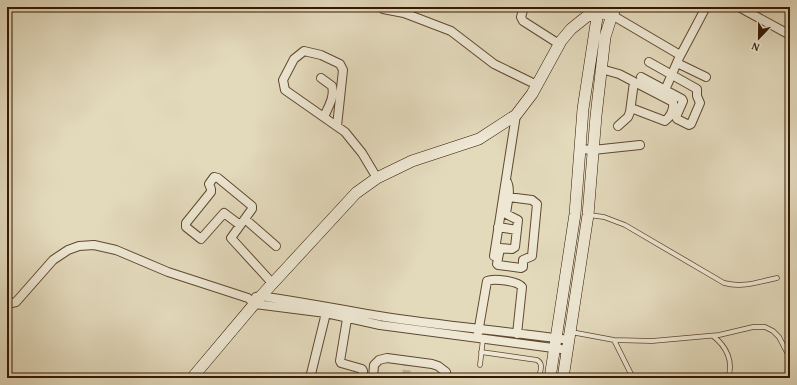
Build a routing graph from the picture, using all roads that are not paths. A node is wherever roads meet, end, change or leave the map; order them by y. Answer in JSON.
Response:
{"nodes":[{"id":1,"x":524,"y":7,"type":"edge"},
{"id":2,"x":706,"y":7,"type":"edge"},
{"id":3,"x":739,"y":7,"type":"edge"},
{"id":4,"x":383,"y":9,"type":"dead end"},
{"id":5,"x":600,"y":9,"type":"edge"},
{"id":6,"x":614,"y":11,"type":"edge"},
{"id":7,"x":790,"y":35,"type":"edge"},
{"id":8,"x":560,"y":44,"type":"junction"},
{"id":9,"x":597,"y":55,"type":"junction"},
{"id":10,"x":679,"y":59,"type":"junction"},
{"id":11,"x":649,"y":62,"type":"dead end"},
{"id":12,"x":601,"y":69,"type":"junction"},
{"id":13,"x":672,"y":75,"type":"junction"},
{"id":14,"x":706,"y":77,"type":"dead end"},
{"id":15,"x":321,"y":78,"type":"dead end"},
{"id":16,"x":637,"y":80,"type":"junction"},
{"id":17,"x":537,"y":85,"type":"junction"},
{"id":18,"x":665,"y":90,"type":"junction"},
{"id":19,"x":631,"y":108,"type":"junction"},
{"id":20,"x":516,"y":115,"type":"junction"},
{"id":21,"x":324,"y":117,"type":"junction"},
{"id":22,"x":337,"y":126,"type":"junction"},
{"id":23,"x":618,"y":126,"type":"dead end"},
{"id":24,"x":640,"y":146,"type":"dead end"},
{"id":25,"x":580,"y":149,"type":"junction"},
{"id":26,"x":593,"y":150,"type":"junction"},
{"id":27,"x":377,"y":178,"type":"junction"},
{"id":28,"x":506,"y":180,"type":"junction"},
{"id":29,"x":508,"y":197,"type":"junction"},
{"id":30,"x":575,"y":212,"type":"junction"},
{"id":31,"x":588,"y":215,"type":"junction"},
{"id":32,"x":242,"y":222,"type":"junction"},
{"id":33,"x":498,"y":227,"type":"junction"},
{"id":34,"x":516,"y":230,"type":"junction"},
{"id":35,"x":276,"y":246,"type":"dead end"},
{"id":36,"x":494,"y":256,"type":"dead end"},
{"id":37,"x":777,"y":278,"type":"dead end"},
{"id":38,"x":273,"y":284,"type":"junction"},
{"id":39,"x":255,"y":299,"type":"junction"},
{"id":40,"x":7,"y":304,"type":"edge"},
{"id":41,"x":326,"y":313,"type":"junction"},
{"id":42,"x":348,"y":314,"type":"junction"},
{"id":43,"x":479,"y":329,"type":"junction"},
{"id":44,"x":517,"y":334,"type":"junction"},
{"id":45,"x":713,"y":336,"type":"junction"},
{"id":46,"x":480,"y":338,"type":"junction"},
{"id":47,"x":614,"y":340,"type":"junction"},
{"id":48,"x":569,"y":341,"type":"junction"},
{"id":49,"x":556,"y":343,"type":"junction"},
{"id":50,"x":481,"y":352,"type":"junction"},
{"id":51,"x":790,"y":358,"type":"edge"},
{"id":52,"x":480,"y":365,"type":"dead end"},
{"id":53,"x":192,"y":378,"type":"edge"},
{"id":54,"x":310,"y":378,"type":"edge"},
{"id":55,"x":362,"y":378,"type":"edge"},
{"id":56,"x":373,"y":378,"type":"edge"},
{"id":57,"x":445,"y":378,"type":"edge"},
{"id":58,"x":539,"y":378,"type":"edge"},
{"id":59,"x":550,"y":378,"type":"edge"},
{"id":60,"x":563,"y":378,"type":"edge"},
{"id":61,"x":633,"y":378,"type":"edge"},
{"id":62,"x":728,"y":378,"type":"edge"}],
"edges":[{"from":1,"to":8,"type":"street"},
{"from":2,"to":10,"type":"street"},
{"from":3,"to":7,"type":"street"},
{"from":4,"to":17,"type":"street"},
{"from":5,"to":6,"type":"street"},
{"from":5,"to":8,"type":"street"},
{"from":5,"to":9,"type":"street"},
{"from":6,"to":9,"type":"street"},
{"from":6,"to":10,"type":"street"},
{"from":8,"to":17,"type":"street"},
{"from":9,"to":12,"type":"street"},
{"from":9,"to":25,"type":"street"},
{"from":10,"to":13,"type":"street"},
{"from":10,"to":14,"type":"street"},
{"from":11,"to":13,"type":"street"},
{"from":12,"to":16,"type":"street"},
{"from":12,"to":26,"type":"street"},
{"from":13,"to":18,"type":"street"},
{"from":13,"to":18,"type":"street"},
{"from":15,"to":21,"type":"street"},
{"from":16,"to":18,"type":"street"},
{"from":16,"to":19,"type":"street"},
{"from":16,"to":19,"type":"street"},
{"from":17,"to":20,"type":"street"},
{"from":19,"to":23,"type":"street"},
{"from":20,"to":27,"type":"street"},
{"from":20,"to":28,"type":"street"},
{"from":21,"to":22,"type":"street"},
{"from":21,"to":22,"type":"street"},
{"from":22,"to":27,"type":"street"},
{"from":24,"to":26,"type":"street"},
{"from":25,"to":26,"type":"street"},
{"from":25,"to":30,"type":"street"},
{"from":26,"to":31,"type":"street"},
{"from":27,"to":38,"type":"street"},
{"from":28,"to":29,"type":"street"},
{"from":28,"to":33,"type":"street"},
{"from":29,"to":34,"type":"street"},
{"from":29,"to":34,"type":"street"},
{"from":30,"to":31,"type":"street"},
{"from":30,"to":49,"type":"street"},
{"from":31,"to":37,"type":"lane"},
{"from":31,"to":48,"type":"street"},
{"from":32,"to":32,"type":"street"},
{"from":32,"to":35,"type":"street"},
{"from":32,"to":38,"type":"street"},
{"from":33,"to":34,"type":"street"},
{"from":33,"to":36,"type":"street"},
{"from":38,"to":39,"type":"street"},
{"from":39,"to":40,"type":"street"},
{"from":39,"to":41,"type":"street"},
{"from":39,"to":42,"type":"street"},
{"from":39,"to":53,"type":"street"},
{"from":41,"to":42,"type":"street"},
{"from":41,"to":54,"type":"street"},
{"from":42,"to":43,"type":"street"},
{"from":42,"to":46,"type":"street"},
{"from":42,"to":55,"type":"street"},
{"from":43,"to":44,"type":"street"},
{"from":43,"to":44,"type":"street"},
{"from":43,"to":46,"type":"street"},
{"from":44,"to":49,"type":"street"},
{"from":45,"to":47,"type":"lane"},
{"from":45,"to":51,"type":"lane"},
{"from":45,"to":62,"type":"lane"},
{"from":46,"to":49,"type":"street"},
{"from":46,"to":50,"type":"lane"},
{"from":47,"to":48,"type":"lane"},
{"from":47,"to":61,"type":"lane"},
{"from":48,"to":49,"type":"street"},
{"from":48,"to":60,"type":"street"},
{"from":49,"to":59,"type":"street"},
{"from":50,"to":52,"type":"lane"},
{"from":50,"to":58,"type":"lane"},
{"from":56,"to":57,"type":"street"}]}
